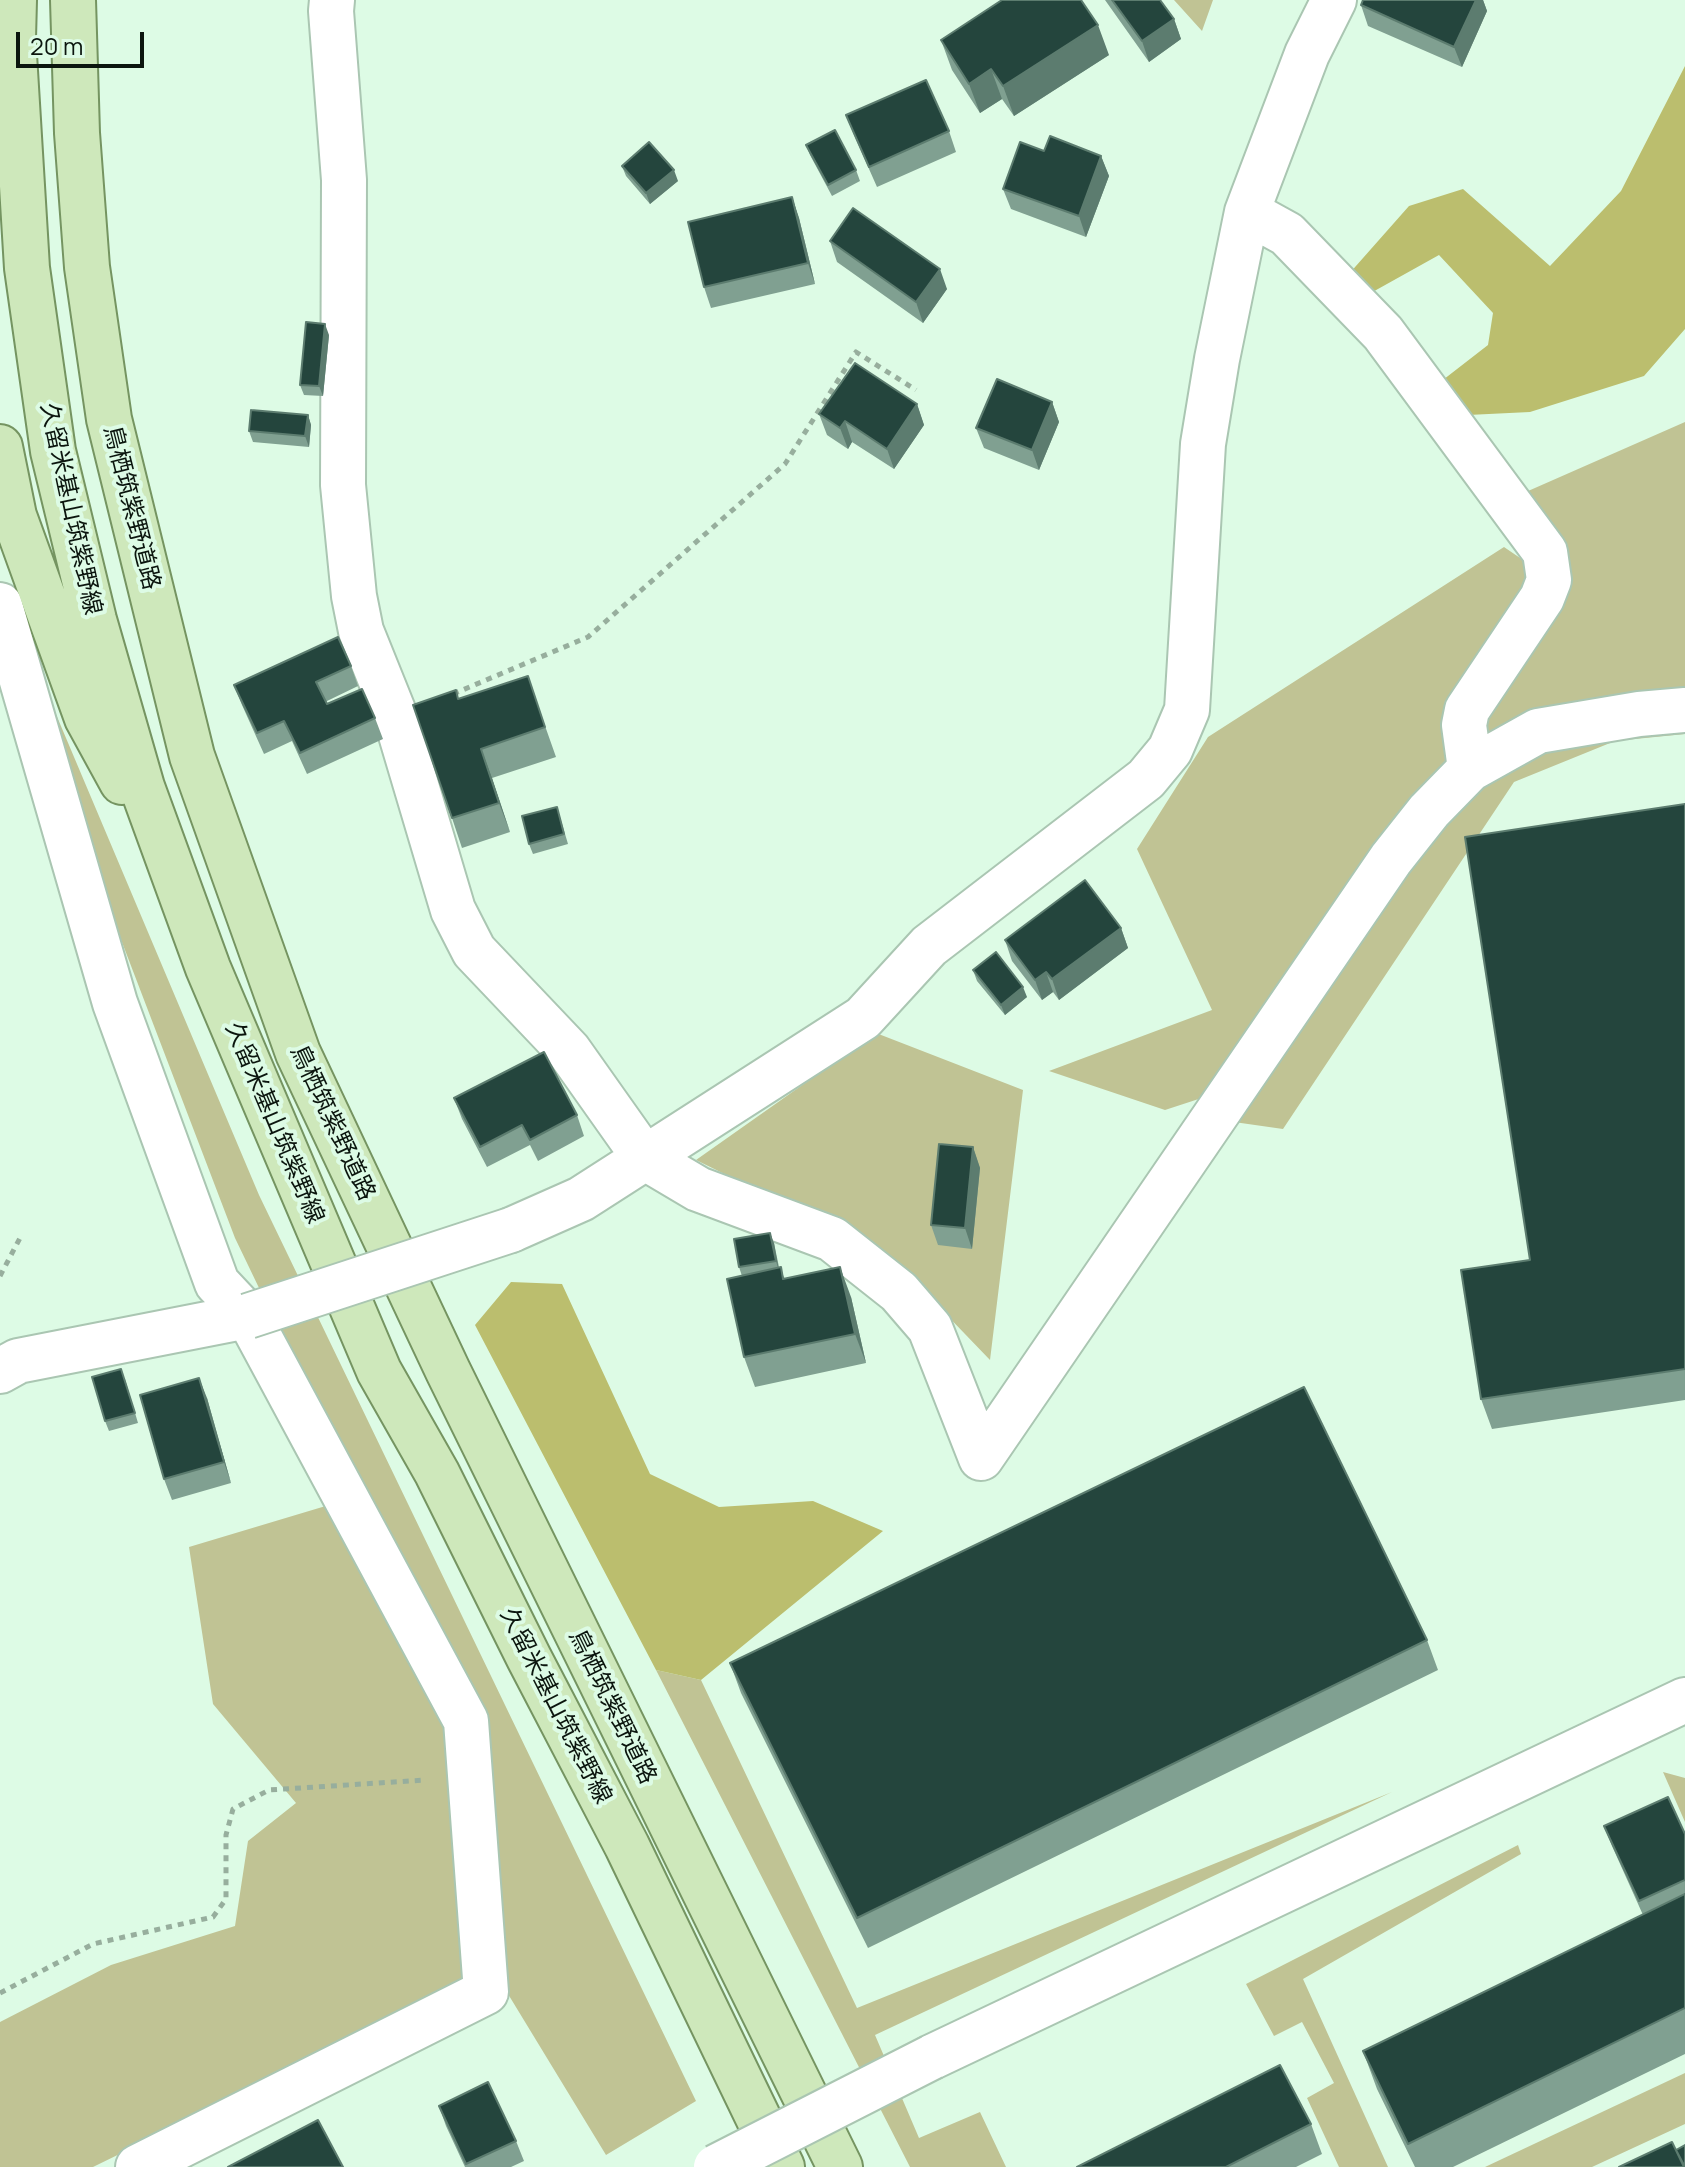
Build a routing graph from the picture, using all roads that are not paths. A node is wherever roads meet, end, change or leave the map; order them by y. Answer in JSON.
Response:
{"nodes":[{"id":1,"x":14,"y":0,"type":"edge"},
{"id":2,"x":73,"y":0,"type":"edge"},
{"id":3,"x":332,"y":0,"type":"edge"},
{"id":4,"x":1334,"y":0,"type":"edge"},
{"id":5,"x":1247,"y":212,"type":"junction"},
{"id":6,"x":0,"y":447,"type":"edge"},
{"id":7,"x":0,"y":605,"type":"edge"},
{"id":8,"x":1685,"y":710,"type":"edge"},
{"id":9,"x":1470,"y":769,"type":"junction"},
{"id":10,"x":175,"y":879,"type":"junction"},
{"id":11,"x":644,"y":1157,"type":"junction"},
{"id":12,"x":248,"y":1316,"type":"junction"},
{"id":13,"x":0,"y":1371,"type":"edge"},
{"id":14,"x":1685,"y":1700,"type":"edge"},
{"id":15,"x":138,"y":2167,"type":"edge"},
{"id":16,"x":716,"y":2167,"type":"edge"},
{"id":17,"x":782,"y":2167,"type":"edge"},
{"id":18,"x":840,"y":2167,"type":"edge"}],
"edges":[{"from":1,"to":10,"type":"main road","name":"久留米基山筑紫野線"},
{"from":2,"to":18,"type":"main road","name":"鳥栖筑紫野道路"},
{"from":3,"to":11,"type":"street"},
{"from":4,"to":5,"type":"street"},
{"from":5,"to":9,"type":"street"},
{"from":5,"to":11,"type":"street"},
{"from":6,"to":10,"type":"main road"},
{"from":7,"to":12,"type":"street"},
{"from":8,"to":9,"type":"street"},
{"from":9,"to":11,"type":"street"},
{"from":10,"to":17,"type":"main road","name":"久留米基山筑紫野線"},
{"from":11,"to":12,"type":"street","bridge":true},
{"from":12,"to":13,"type":"street"},
{"from":12,"to":15,"type":"street"},
{"from":14,"to":16,"type":"street","bridge":true}]}
